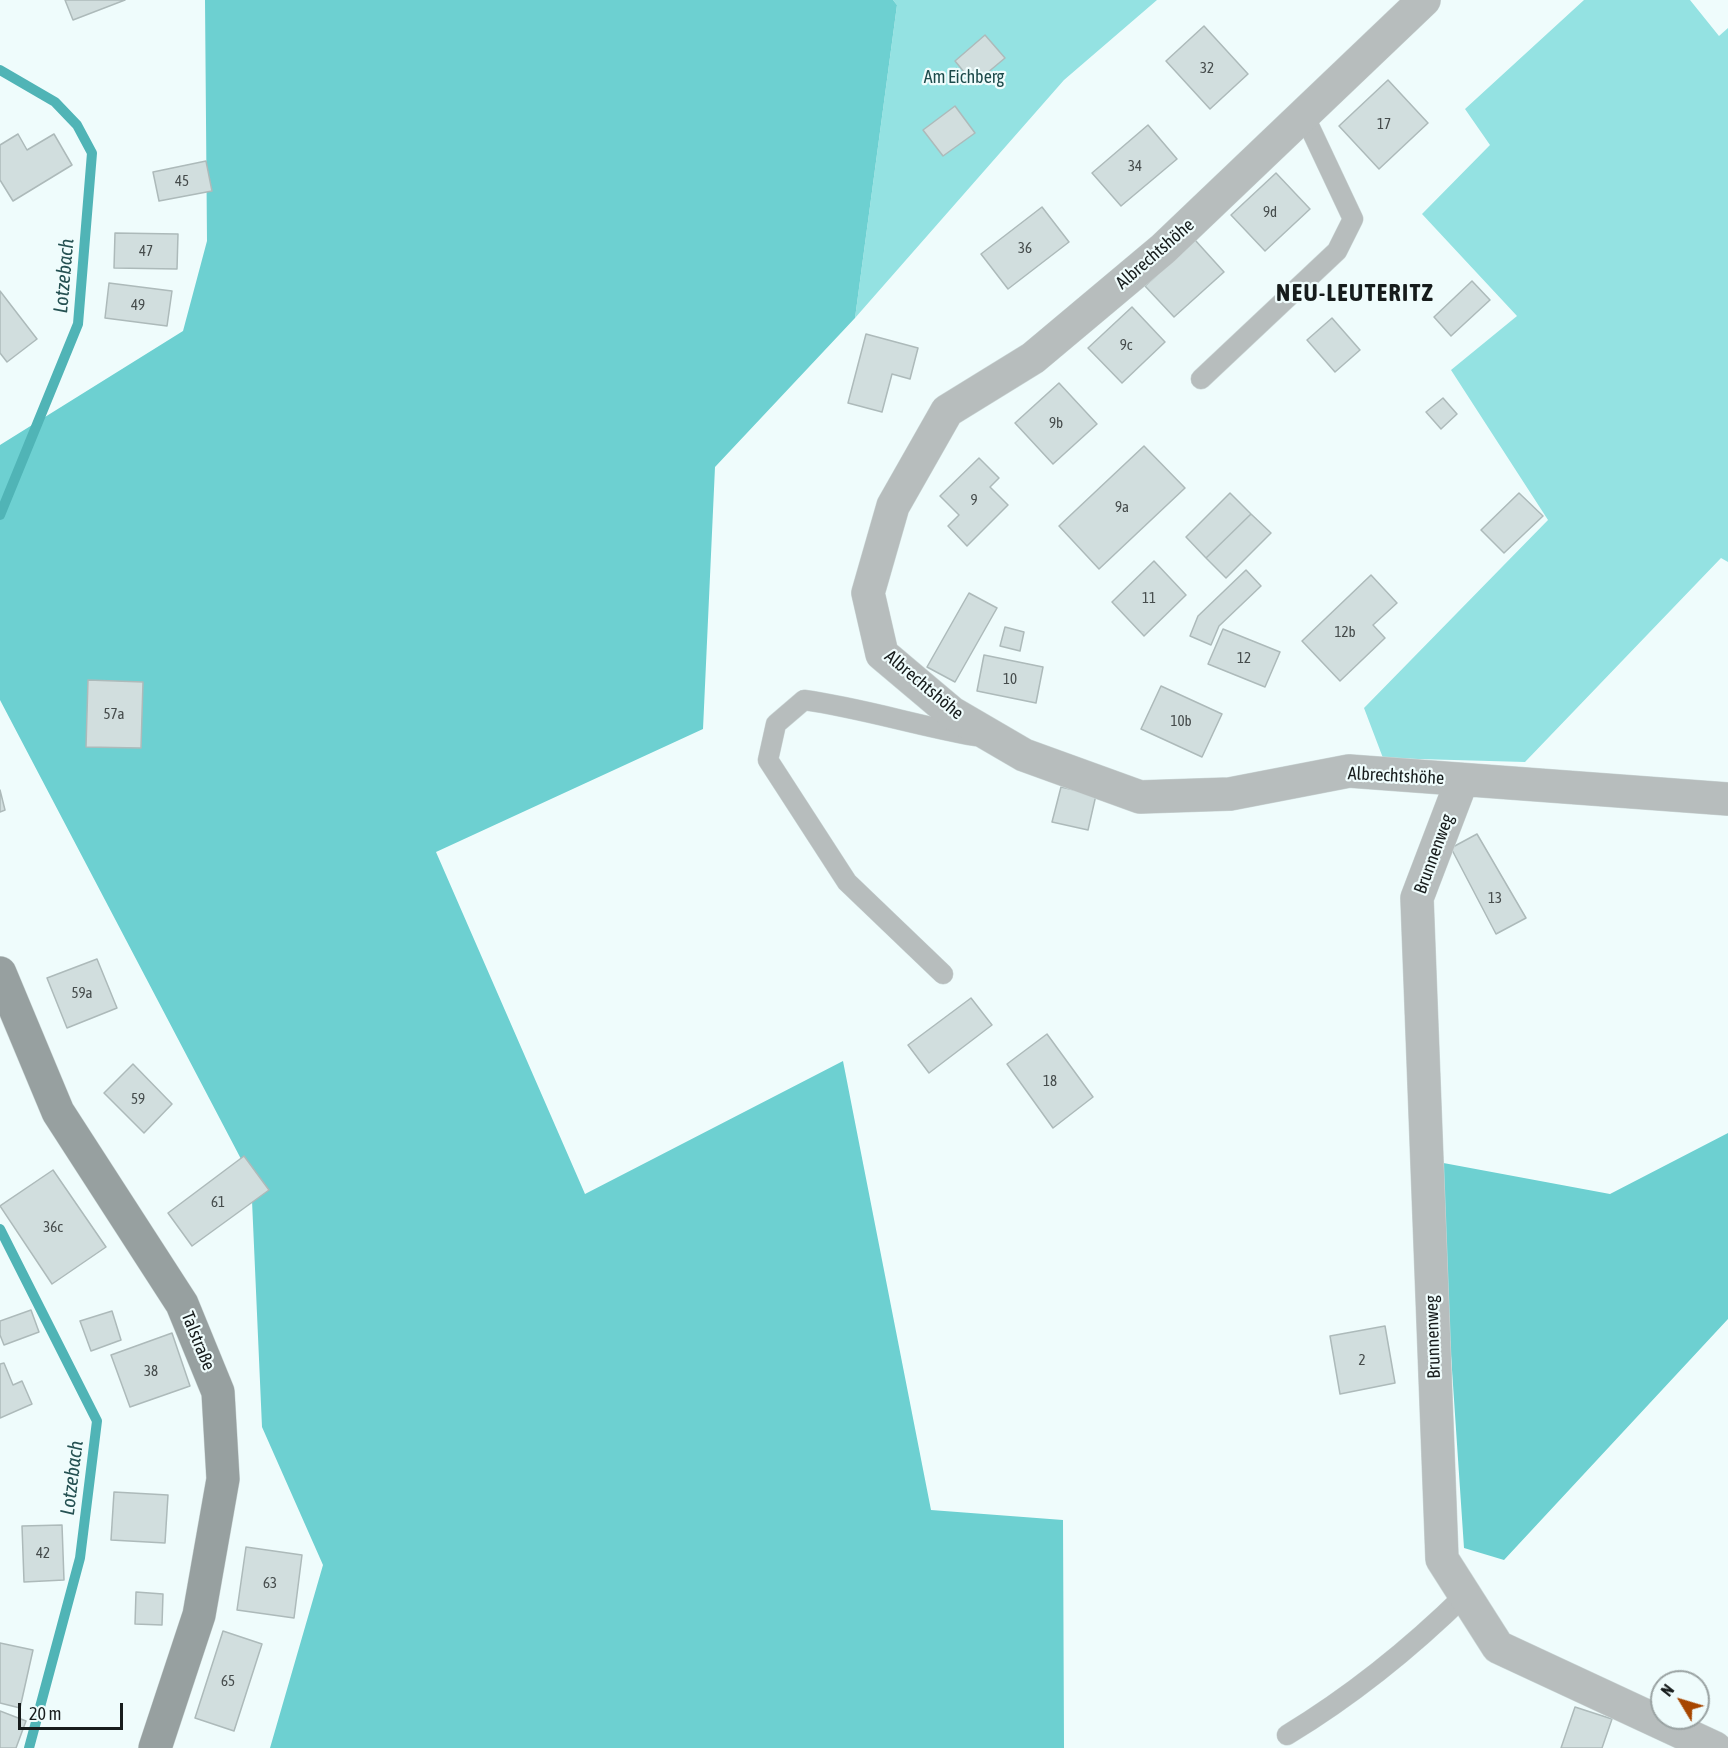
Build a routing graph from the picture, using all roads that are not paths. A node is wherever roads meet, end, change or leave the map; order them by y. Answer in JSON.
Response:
{"nodes":[{"id":1,"x":1424,"y":0,"type":"edge"},
{"id":2,"x":1304,"y":115,"type":"junction"},
{"id":3,"x":1201,"y":379,"type":"dead end"},
{"id":4,"x":999,"y":740,"type":"junction"},
{"id":5,"x":1462,"y":780,"type":"junction"},
{"id":6,"x":1728,"y":799,"type":"edge"},
{"id":7,"x":0,"y":973,"type":"edge"},
{"id":8,"x":943,"y":974,"type":"dead end"},
{"id":9,"x":1465,"y":1595,"type":"junction"},
{"id":10,"x":1287,"y":1735,"type":"dead end"},
{"id":11,"x":155,"y":1748,"type":"edge"},
{"id":12,"x":1714,"y":1748,"type":"edge"}],
"edges":[{"from":1,"to":2,"type":"street","name":"Albrechtshöhe"},
{"from":2,"to":3,"type":"lane"},
{"from":2,"to":4,"type":"street","name":"Albrechtshöhe"},
{"from":4,"to":5,"type":"street","name":"Albrechtshöhe"},
{"from":4,"to":8,"type":"lane"},
{"from":5,"to":6,"type":"street","name":"Albrechtshöhe"},
{"from":5,"to":9,"type":"street","name":"Brunnenweg"},
{"from":7,"to":11,"type":"street","name":"Talstraße"},
{"from":9,"to":10,"type":"lane"},
{"from":9,"to":12,"type":"street","name":"Brunnenweg"}]}
